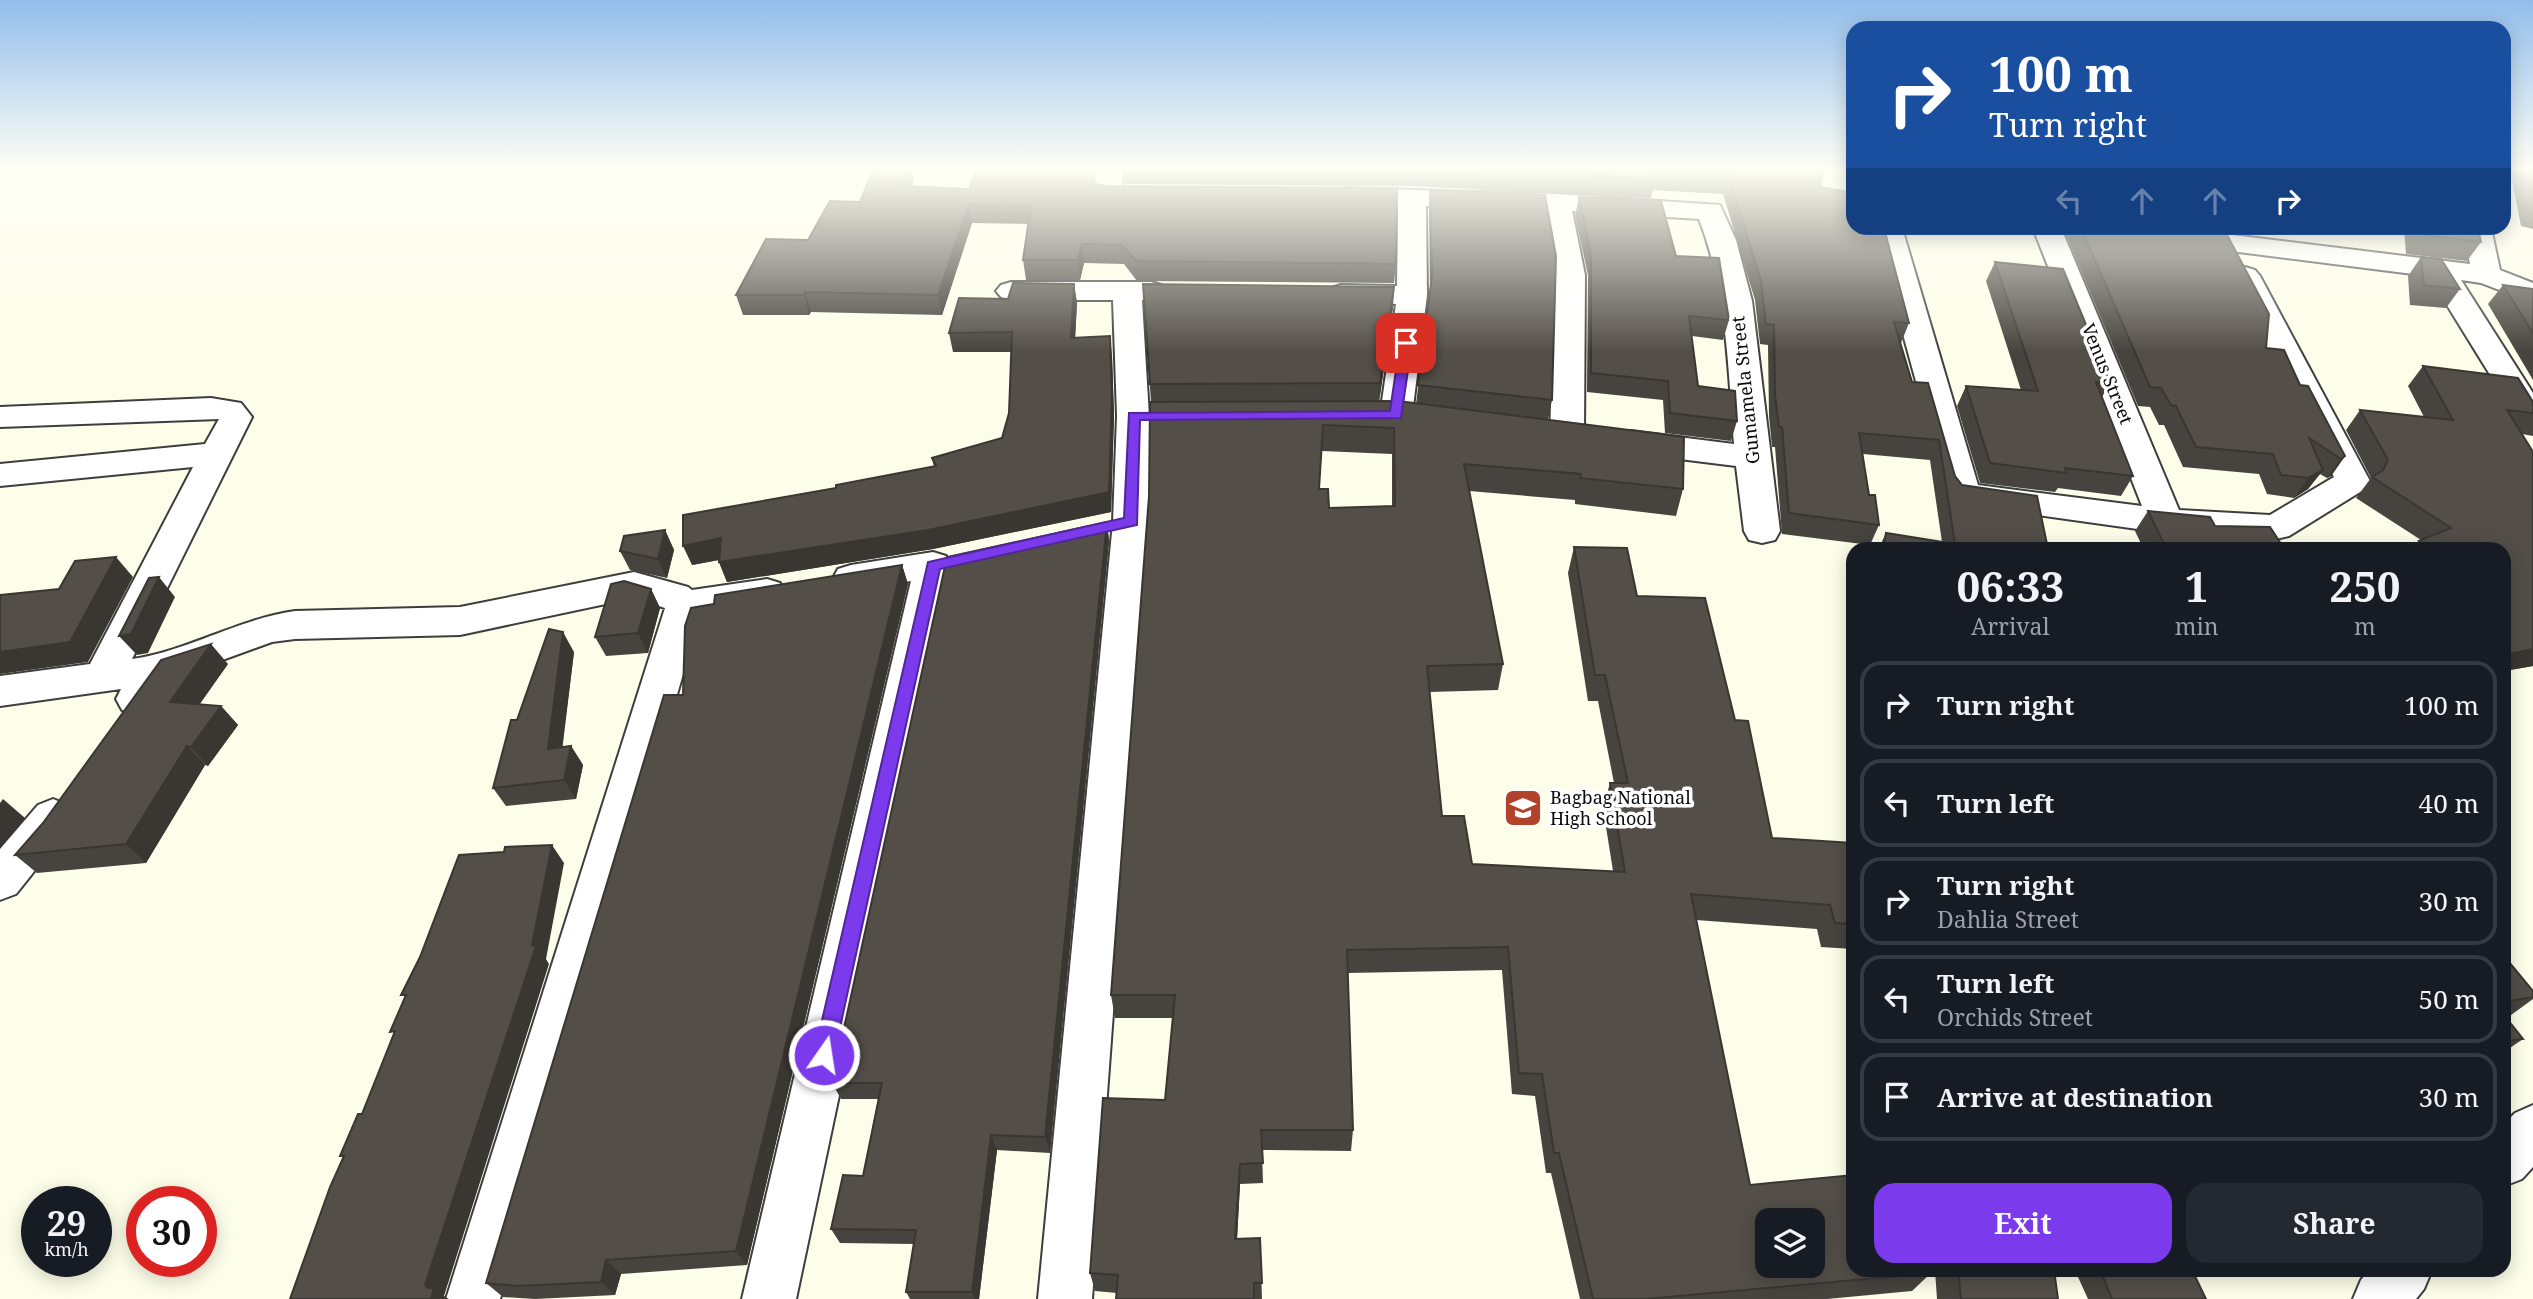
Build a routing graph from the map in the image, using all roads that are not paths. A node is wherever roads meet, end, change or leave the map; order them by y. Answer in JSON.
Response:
{"nodes":[{"id":1,"x":1412,"y":231,"type":"edge"},
{"id":2,"x":1561,"y":231,"type":"edge"},
{"id":3,"x":1719,"y":231,"type":"edge"},
{"id":4,"x":1890,"y":235,"type":"edge"},
{"id":5,"x":2050,"y":235,"type":"edge"},
{"id":6,"x":2166,"y":235,"type":"edge"},
{"id":7,"x":2478,"y":235,"type":"edge"},
{"id":8,"x":2228,"y":243,"type":"junction"},
{"id":9,"x":2439,"y":269,"type":"junction"},
{"id":10,"x":2487,"y":275,"type":"junction"},
{"id":11,"x":1010,"y":291,"type":"edge"},
{"id":12,"x":1127,"y":291,"type":"junction"},
{"id":13,"x":1182,"y":292,"type":"edge"},
{"id":14,"x":1317,"y":293,"type":"edge"},
{"id":15,"x":2533,"y":294,"type":"edge"},
{"id":16,"x":1412,"y":295,"type":"junction"},
{"id":17,"x":1396,"y":416,"type":"edge"},
{"id":18,"x":0,"y":417,"type":"edge"},
{"id":19,"x":2533,"y":418,"type":"edge"},
{"id":20,"x":216,"y":454,"type":"junction"},
{"id":21,"x":1752,"y":457,"type":"junction"},
{"id":22,"x":0,"y":475,"type":"edge"},
{"id":23,"x":2166,"y":521,"type":"junction"},
{"id":24,"x":1762,"y":531,"type":"dead end"},
{"id":25,"x":685,"y":605,"type":"junction"},
{"id":26,"x":156,"y":670,"type":"junction"},
{"id":27,"x":103,"y":677,"type":"junction"},
{"id":28,"x":0,"y":691,"type":"edge"},
{"id":29,"x":117,"y":726,"type":"edge"},
{"id":30,"x":78,"y":782,"type":"edge"},
{"id":31,"x":0,"y":881,"type":"edge"},
{"id":32,"x":2533,"y":1130,"type":"edge"},
{"id":33,"x":2511,"y":1154,"type":"edge"},
{"id":34,"x":2399,"y":1277,"type":"edge"},
{"id":35,"x":473,"y":1299,"type":"edge"},
{"id":36,"x":769,"y":1299,"type":"edge"},
{"id":37,"x":1065,"y":1299,"type":"edge"},
{"id":38,"x":2380,"y":1299,"type":"edge"}],
"edges":[{"from":1,"to":16,"type":"street"},
{"from":2,"to":21,"type":"street"},
{"from":3,"to":21,"type":"street","name":"Gumamela Street"},
{"from":4,"to":23,"type":"street"},
{"from":5,"to":23,"type":"street","name":"Venus Street"},
{"from":6,"to":8,"type":"street"},
{"from":7,"to":10,"type":"street"},
{"from":8,"to":9,"type":"street"},
{"from":8,"to":23,"type":"street"},
{"from":9,"to":10,"type":"street"},
{"from":9,"to":19,"type":"street"},
{"from":10,"to":15,"type":"street"},
{"from":11,"to":12,"type":"street"},
{"from":12,"to":13,"type":"street"},
{"from":12,"to":37,"type":"street"},
{"from":14,"to":16,"type":"street"},
{"from":16,"to":17,"type":"street"},
{"from":18,"to":20,"type":"street"},
{"from":20,"to":22,"type":"street"},
{"from":20,"to":27,"type":"street"},
{"from":21,"to":24,"type":"street","name":"Gumamela Street"},
{"from":25,"to":26,"type":"street"},
{"from":25,"to":35,"type":"street"},
{"from":25,"to":36,"type":"street"},
{"from":26,"to":27,"type":"street"},
{"from":26,"to":29,"type":"street"},
{"from":27,"to":28,"type":"street"},
{"from":30,"to":31,"type":"street"},
{"from":32,"to":33,"type":"street"},
{"from":34,"to":38,"type":"street"}]}
